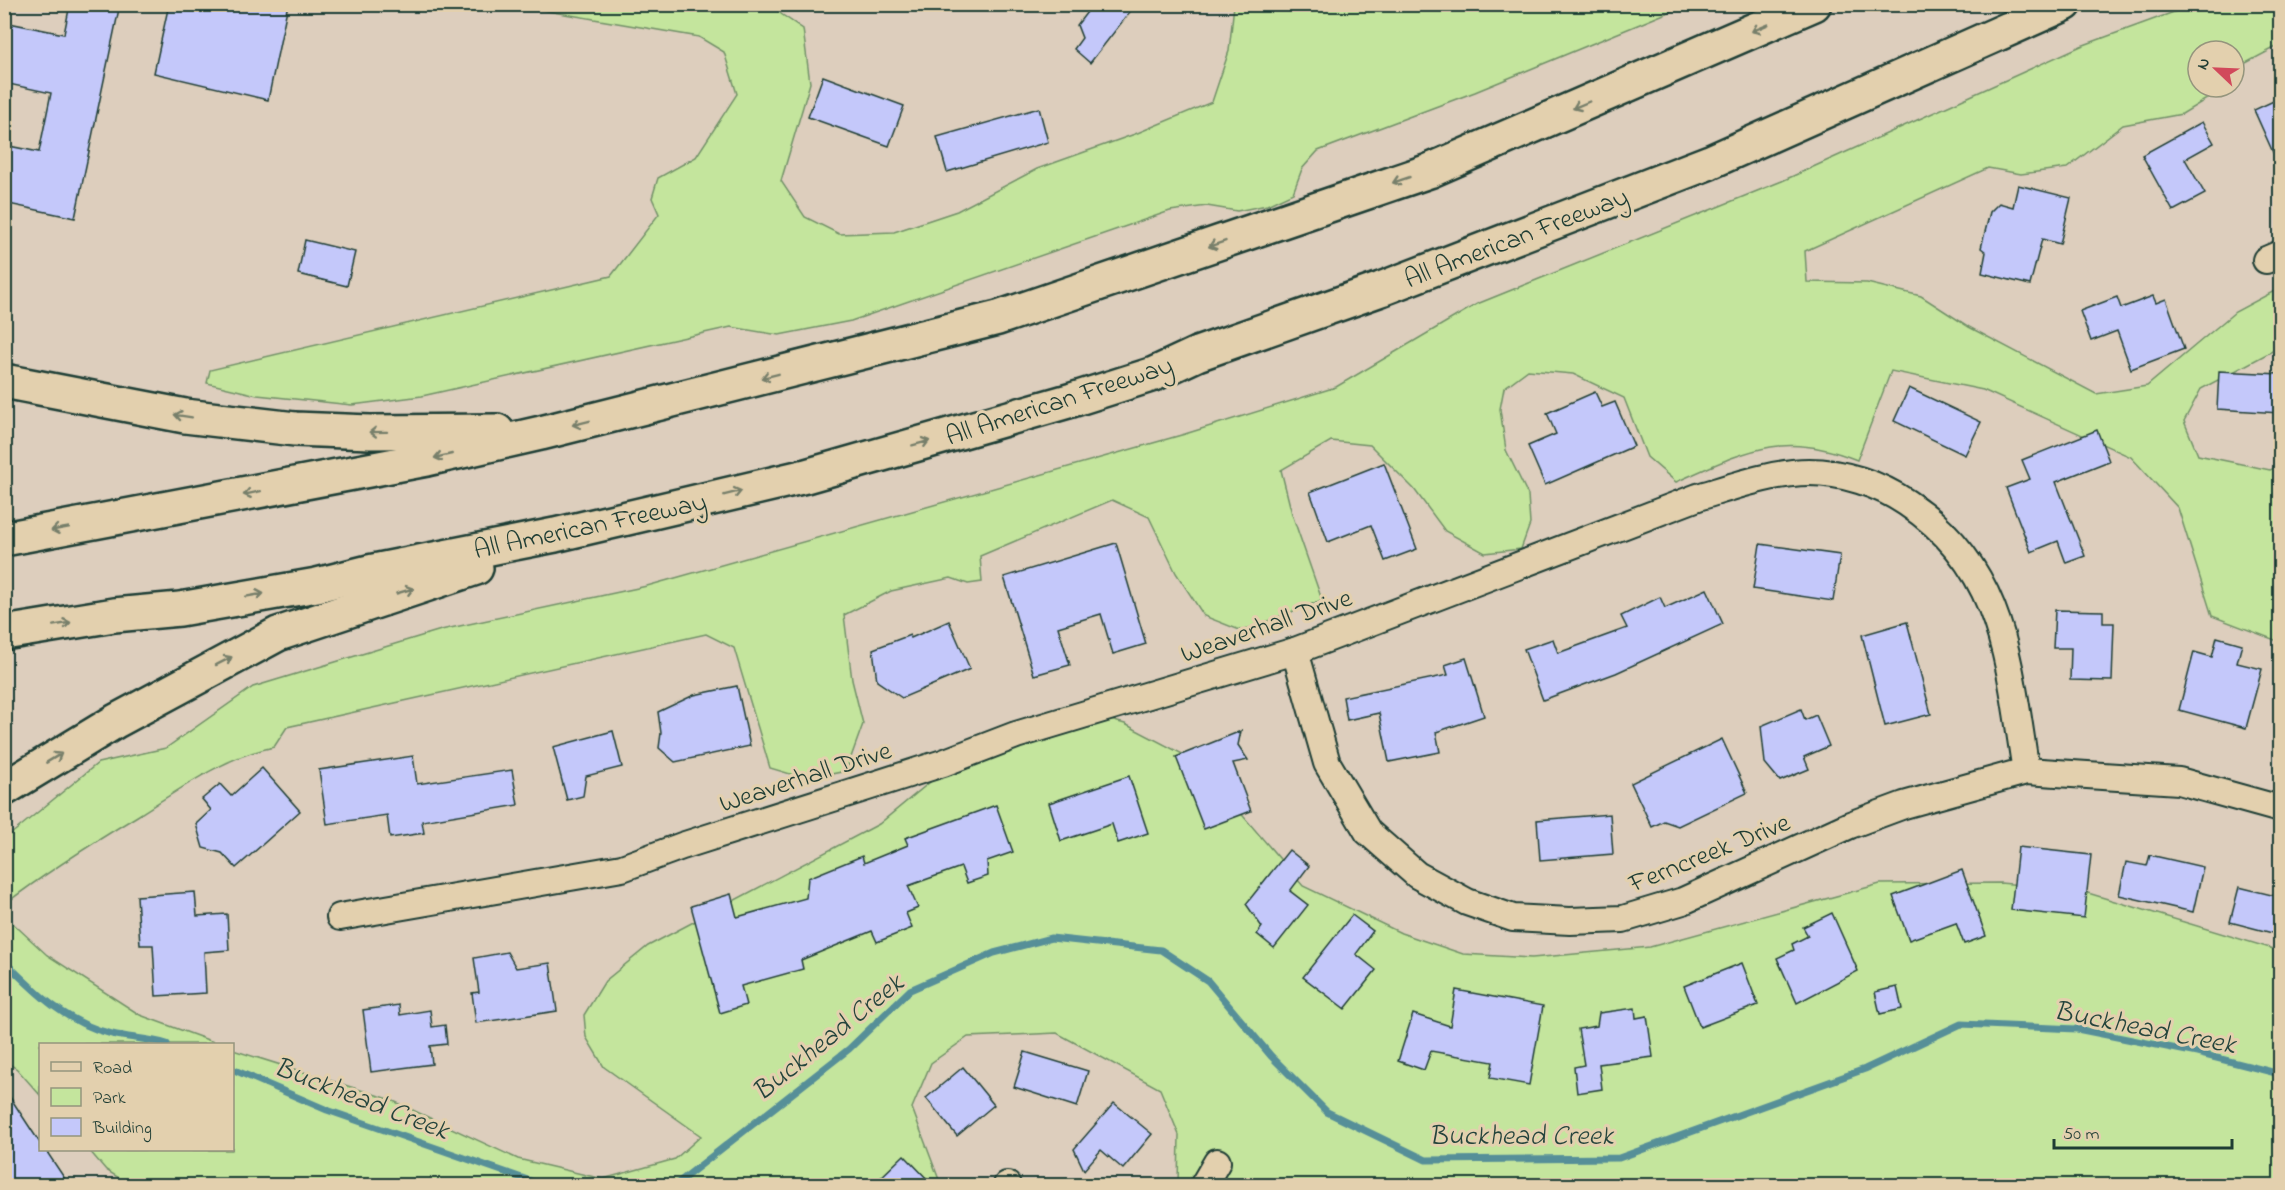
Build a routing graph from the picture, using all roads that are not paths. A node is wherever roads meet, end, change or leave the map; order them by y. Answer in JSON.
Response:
{"nodes":[{"id":1,"x":1814,"y":4,"type":"edge"},
{"id":2,"x":2065,"y":4,"type":"edge"},
{"id":3,"x":4,"y":381,"type":"edge"},
{"id":4,"x":541,"y":434,"type":"junction"},
{"id":5,"x":555,"y":535,"type":"junction"},
{"id":6,"x":4,"y":539,"type":"edge"},
{"id":7,"x":4,"y":633,"type":"edge"},
{"id":8,"x":1295,"y":651,"type":"junction"},
{"id":9,"x":2026,"y":771,"type":"junction"},
{"id":10,"x":4,"y":789,"type":"edge"},
{"id":11,"x":2280,"y":809,"type":"edge"},
{"id":12,"x":340,"y":917,"type":"dead end"},
{"id":13,"x":1217,"y":1162,"type":"dead end"},
{"id":14,"x":1203,"y":1185,"type":"edge"}],
"edges":[{"from":1,"to":4,"type":"highway","one_way":true},
{"from":5,"to":2,"type":"highway","name":"All American Freeway","one_way":true},
{"from":4,"to":3,"type":"highway","one_way":true},
{"from":4,"to":6,"type":"highway","one_way":true},
{"from":7,"to":5,"type":"highway","name":"All American Freeway","one_way":true},
{"from":10,"to":5,"type":"highway","one_way":true},
{"from":8,"to":9,"type":"street","name":"Ferncreek Drive"},
{"from":8,"to":9,"type":"street","name":"Weaverhall Drive"},
{"from":8,"to":12,"type":"street","name":"Weaverhall Drive"},
{"from":9,"to":11,"type":"street","name":"Ferncreek Drive"},
{"from":13,"to":14,"type":"street"}]}
